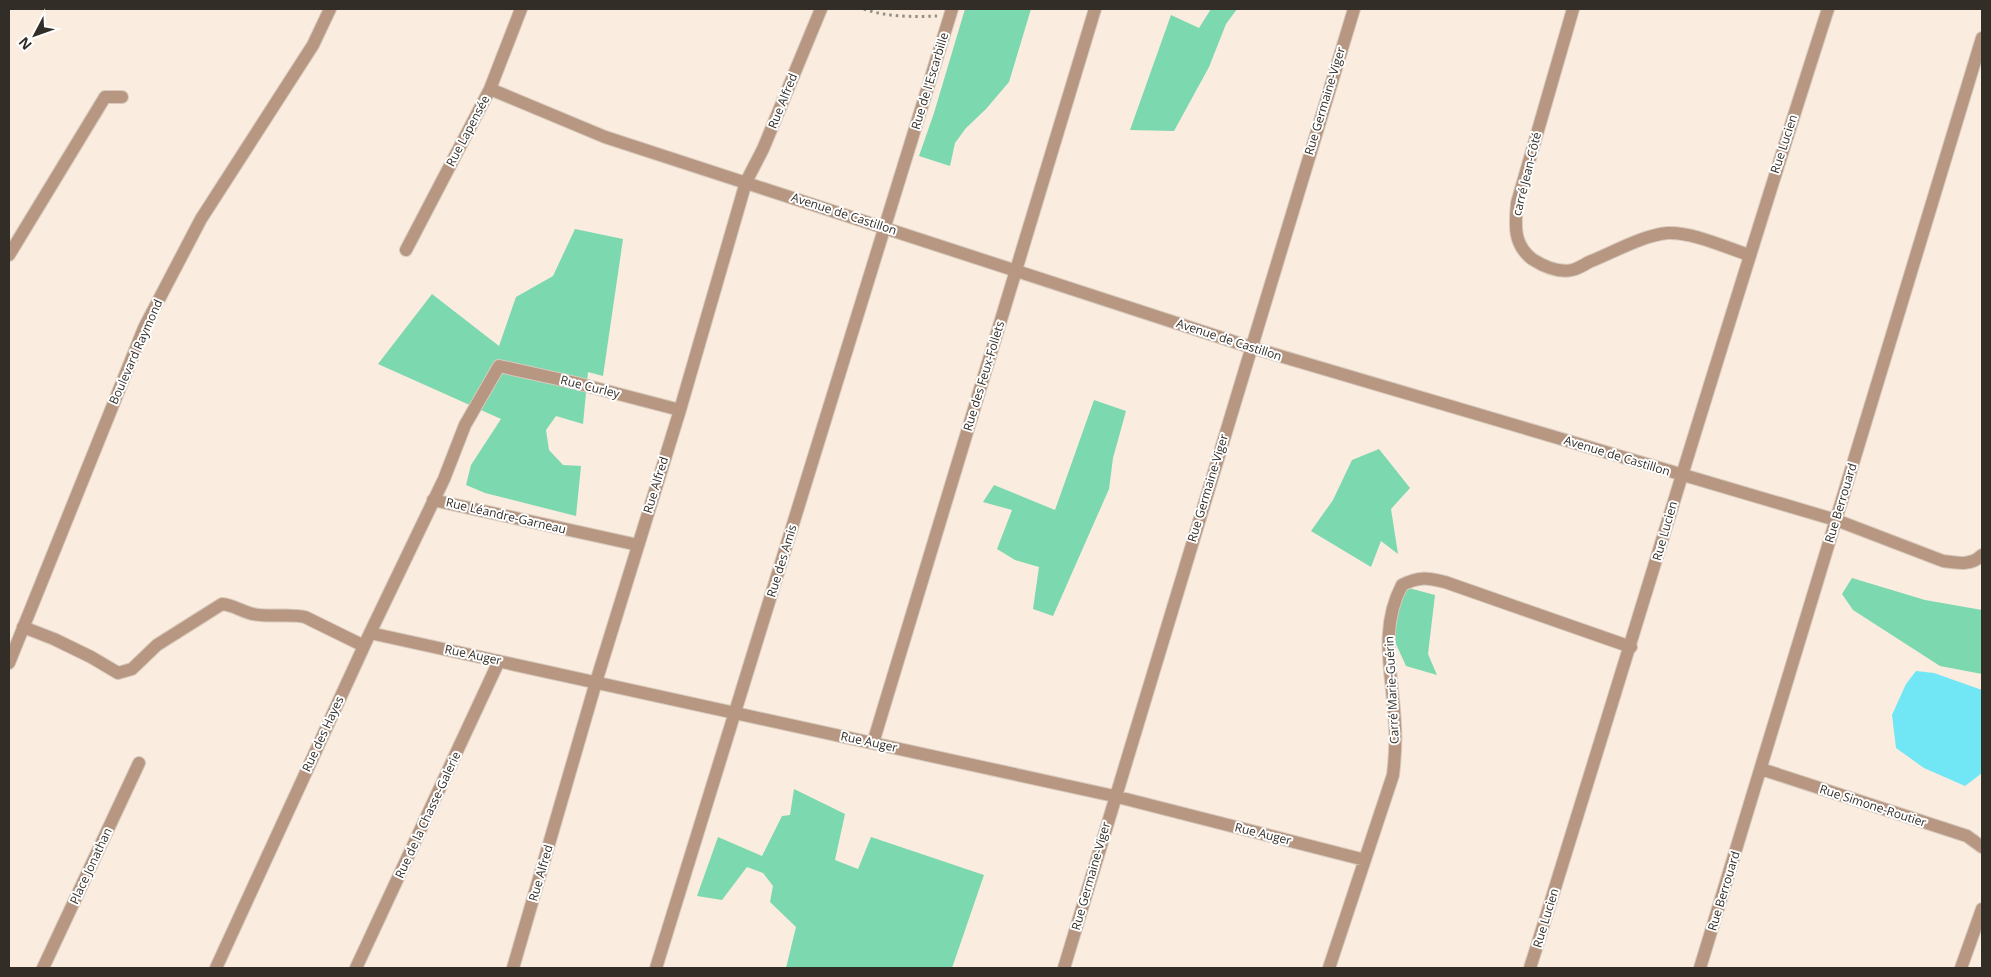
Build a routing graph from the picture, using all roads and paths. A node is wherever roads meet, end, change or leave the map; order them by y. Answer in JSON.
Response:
{"nodes":[{"id":1,"x":330,"y":9,"type":"edge"},
{"id":2,"x":521,"y":9,"type":"edge"},
{"id":3,"x":821,"y":9,"type":"edge"},
{"id":4,"x":864,"y":9,"type":"edge"},
{"id":5,"x":1095,"y":9,"type":"edge"},
{"id":6,"x":1354,"y":9,"type":"edge"},
{"id":7,"x":1573,"y":9,"type":"edge"},
{"id":8,"x":1828,"y":9,"type":"edge"},
{"id":9,"x":951,"y":12,"type":"edge"},
{"id":10,"x":1982,"y":38,"type":"edge"},
{"id":11,"x":490,"y":89,"type":"junction"},
{"id":12,"x":122,"y":97,"type":"dead end"},
{"id":13,"x":907,"y":153,"type":"joint"},
{"id":14,"x":746,"y":182,"type":"junction"},
{"id":15,"x":884,"y":228,"type":"junction"},
{"id":16,"x":406,"y":250,"type":"dead end"},
{"id":17,"x":1749,"y":254,"type":"junction"},
{"id":18,"x":9,"y":255,"type":"edge"},
{"id":19,"x":1016,"y":270,"type":"junction"},
{"id":20,"x":1250,"y":347,"type":"junction"},
{"id":21,"x":499,"y":366,"type":"joint"},
{"id":22,"x":680,"y":410,"type":"junction"},
{"id":23,"x":1681,"y":476,"type":"junction"},
{"id":24,"x":432,"y":500,"type":"junction"},
{"id":25,"x":1836,"y":520,"type":"junction"},
{"id":26,"x":638,"y":545,"type":"junction"},
{"id":27,"x":1979,"y":558,"type":"edge"},
{"id":28,"x":23,"y":627,"type":"junction"},
{"id":29,"x":370,"y":632,"type":"junction"},
{"id":30,"x":364,"y":646,"type":"junction"},
{"id":31,"x":1631,"y":647,"type":"junction"},
{"id":32,"x":10,"y":656,"type":"edge"},
{"id":33,"x":499,"y":661,"type":"junction"},
{"id":34,"x":596,"y":682,"type":"junction"},
{"id":35,"x":735,"y":712,"type":"junction"},
{"id":36,"x":873,"y":743,"type":"junction"},
{"id":37,"x":138,"y":763,"type":"dead end"},
{"id":38,"x":1761,"y":769,"type":"junction"},
{"id":39,"x":1114,"y":796,"type":"junction"},
{"id":40,"x":1982,"y":847,"type":"edge"},
{"id":41,"x":1365,"y":860,"type":"junction"},
{"id":42,"x":1982,"y":909,"type":"edge"},
{"id":43,"x":43,"y":968,"type":"edge"},
{"id":44,"x":216,"y":968,"type":"edge"},
{"id":45,"x":356,"y":968,"type":"edge"},
{"id":46,"x":513,"y":968,"type":"edge"},
{"id":47,"x":656,"y":968,"type":"edge"},
{"id":48,"x":1064,"y":968,"type":"edge"},
{"id":49,"x":1329,"y":968,"type":"edge"},
{"id":50,"x":1530,"y":968,"type":"edge"},
{"id":51,"x":1700,"y":968,"type":"edge"},
{"id":52,"x":1961,"y":968,"type":"edge"}],
"edges":[{"from":1,"to":28,"type":"street","name":"Boulevard Raymond"},
{"from":2,"to":11,"type":"street","name":"Rue Lapensée"},
{"from":3,"to":14,"type":"street","name":"Rue Alfred"},
{"from":4,"to":9,"type":"path"},
{"from":5,"to":19,"type":"street","name":"Rue des Feux-Follets"},
{"from":6,"to":20,"type":"street","name":"Rue Germaine-Viger"},
{"from":7,"to":17,"type":"street","name":"carré Jean-Côté"},
{"from":8,"to":17,"type":"street","name":"Rue Lucien"},
{"from":9,"to":13,"type":"street","name":"Rue de l'Escarbille"},
{"from":10,"to":25,"type":"street","name":"Rue Berrouard"},
{"from":11,"to":14,"type":"street","name":"Avenue de Castillon"},
{"from":11,"to":16,"type":"street","name":"Rue Lapensée"},
{"from":12,"to":18,"type":"street"},
{"from":13,"to":15,"type":"street","name":"Rue des Amis"},
{"from":14,"to":15,"type":"street","name":"Avenue de Castillon"},
{"from":14,"to":22,"type":"street","name":"Rue Alfred"},
{"from":15,"to":19,"type":"street","name":"Avenue de Castillon"},
{"from":15,"to":35,"type":"street","name":"Rue des Amis"},
{"from":17,"to":23,"type":"street","name":"Rue Lucien"},
{"from":19,"to":20,"type":"street","name":"Avenue de Castillon"},
{"from":19,"to":36,"type":"street","name":"Rue des Feux-Follets"},
{"from":20,"to":23,"type":"street","name":"Avenue de Castillon"},
{"from":20,"to":39,"type":"street","name":"Rue Germaine-Viger"},
{"from":21,"to":22,"type":"street","name":"Rue Curley"},
{"from":21,"to":24,"type":"street","name":"Rue Léandre-Garneau"},
{"from":22,"to":26,"type":"street","name":"Rue Alfred"},
{"from":23,"to":25,"type":"street","name":"Avenue de Castillon"},
{"from":23,"to":31,"type":"street","name":"Rue Lucien"},
{"from":24,"to":26,"type":"street","name":"Rue Léandre-Garneau"},
{"from":24,"to":29,"type":"street","name":"Rue des Hayes"},
{"from":25,"to":27,"type":"street","name":"Avenue de Castillon"},
{"from":25,"to":38,"type":"street","name":"Rue Berrouard"},
{"from":26,"to":34,"type":"street","name":"Rue Alfred"},
{"from":28,"to":30,"type":"street"},
{"from":28,"to":32,"type":"street","name":"Boulevard Raymond"},
{"from":29,"to":30,"type":"street","name":"Rue des Hayes"},
{"from":29,"to":33,"type":"street","name":"Rue Auger"},
{"from":30,"to":44,"type":"street","name":"Rue des Hayes"},
{"from":31,"to":41,"type":"street","name":"Carré Marie-Guérin"},
{"from":31,"to":50,"type":"street","name":"Rue Lucien"},
{"from":33,"to":34,"type":"street","name":"Rue Auger"},
{"from":33,"to":45,"type":"street","name":"Rue de la Chasse-Galerie"},
{"from":34,"to":35,"type":"street","name":"Rue Auger"},
{"from":34,"to":46,"type":"street","name":"Rue Alfred"},
{"from":35,"to":36,"type":"street","name":"Rue Auger"},
{"from":35,"to":47,"type":"street","name":"Rue des Amis"},
{"from":36,"to":39,"type":"street","name":"Rue Auger"},
{"from":37,"to":43,"type":"street","name":"Place Jonathan"},
{"from":38,"to":40,"type":"street","name":"Rue Simone-Routier"},
{"from":38,"to":51,"type":"street","name":"Rue Berrouard"},
{"from":39,"to":41,"type":"street","name":"Rue Auger"},
{"from":39,"to":48,"type":"street","name":"Rue Germaine-Viger"},
{"from":41,"to":49,"type":"street","name":"Carré Marie-Guérin"},
{"from":42,"to":52,"type":"street"}]}
